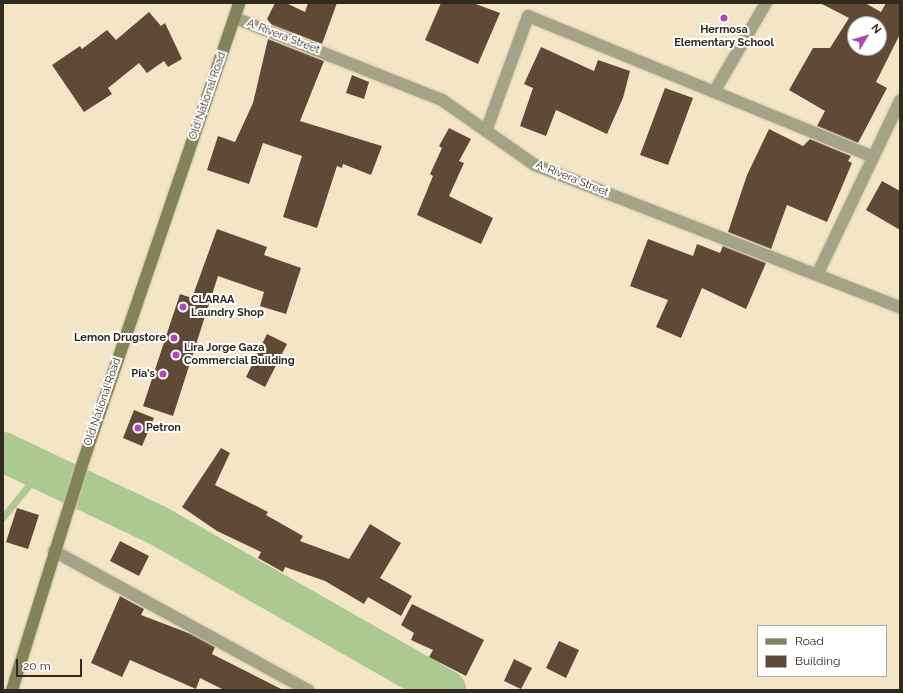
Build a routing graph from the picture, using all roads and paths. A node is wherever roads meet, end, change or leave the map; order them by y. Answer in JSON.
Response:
{"nodes":[{"id":1,"x":240,"y":3,"type":"edge"},
{"id":2,"x":766,"y":3,"type":"edge"},
{"id":3,"x":235,"y":18,"type":"junction"},
{"id":4,"x":714,"y":92,"type":"junction"},
{"id":5,"x":900,"y":101,"type":"edge"},
{"id":6,"x":486,"y":131,"type":"junction"},
{"id":7,"x":871,"y":156,"type":"junction"},
{"id":8,"x":818,"y":273,"type":"junction"},
{"id":9,"x":900,"y":306,"type":"edge"},
{"id":10,"x":54,"y":551,"type":"junction"},
{"id":11,"x":12,"y":690,"type":"edge"},
{"id":12,"x":308,"y":690,"type":"edge"}],
"edges":[{"from":1,"to":3,"type":"main road","name":"Old National Road"},
{"from":2,"to":4,"type":"street"},
{"from":3,"to":6,"type":"street","name":"A. Rivera Street"},
{"from":3,"to":10,"type":"main road","name":"Old National Road"},
{"from":4,"to":6,"type":"street"},
{"from":4,"to":7,"type":"street"},
{"from":5,"to":7,"type":"street"},
{"from":6,"to":8,"type":"street","name":"A. Rivera Street"},
{"from":7,"to":8,"type":"street"},
{"from":8,"to":9,"type":"street","name":"A. Rivera Street"},
{"from":10,"to":11,"type":"main road","name":"Old National Road"},
{"from":10,"to":12,"type":"street"}]}
